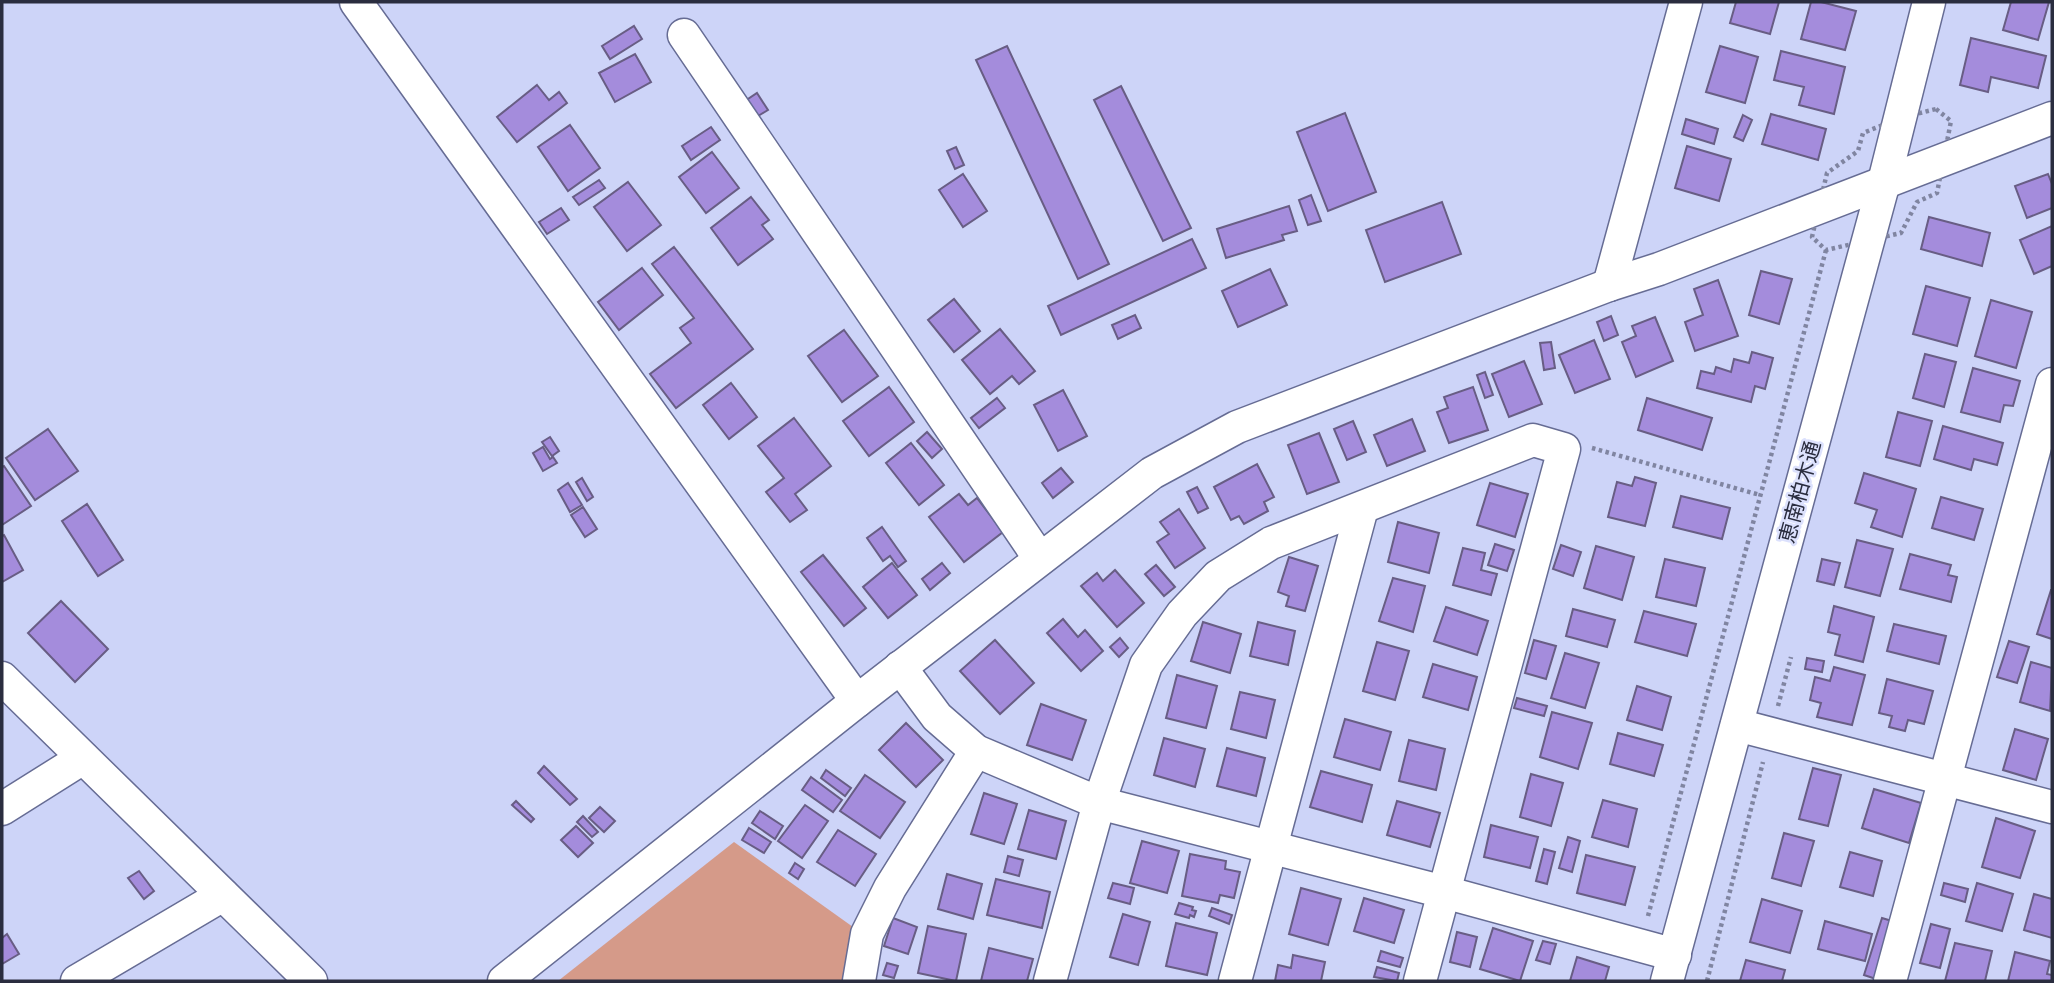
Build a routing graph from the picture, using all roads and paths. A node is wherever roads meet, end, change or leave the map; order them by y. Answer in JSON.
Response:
{"nodes":[{"id":1,"x":356,"y":2,"type":"edge"},
{"id":2,"x":1686,"y":2,"type":"edge"},
{"id":3,"x":1929,"y":2,"type":"edge"},
{"id":4,"x":684,"y":35,"type":"dead end"},
{"id":5,"x":2052,"y":118,"type":"edge"},
{"id":6,"x":1884,"y":181,"type":"junction"},
{"id":7,"x":1825,"y":250,"type":"dead end"},
{"id":8,"x":1609,"y":285,"type":"junction"},
{"id":9,"x":2052,"y":384,"type":"edge"},
{"id":10,"x":1564,"y":450,"type":"junction"},
{"id":11,"x":1760,"y":495,"type":"junction"},
{"id":12,"x":1362,"y":508,"type":"junction"},
{"id":13,"x":1040,"y":559,"type":"junction"},
{"id":14,"x":900,"y":667,"type":"junction"},
{"id":15,"x":2,"y":678,"type":"edge"},
{"id":16,"x":857,"y":701,"type":"junction"},
{"id":17,"x":1737,"y":725,"type":"junction"},
{"id":18,"x":976,"y":751,"type":"junction"},
{"id":19,"x":83,"y":758,"type":"junction"},
{"id":20,"x":1946,"y":778,"type":"junction"},
{"id":21,"x":1099,"y":803,"type":"junction"},
{"id":22,"x":2052,"y":807,"type":"edge"},
{"id":23,"x":2,"y":809,"type":"edge"},
{"id":24,"x":1271,"y":848,"type":"junction"},
{"id":25,"x":1444,"y":892,"type":"junction"},
{"id":26,"x":223,"y":895,"type":"junction"},
{"id":27,"x":1640,"y":946,"type":"junction"},
{"id":28,"x":1671,"y":968,"type":"edge"},
{"id":29,"x":77,"y":981,"type":"edge"},
{"id":30,"x":311,"y":981,"type":"edge"},
{"id":31,"x":504,"y":981,"type":"edge"},
{"id":32,"x":859,"y":981,"type":"edge"},
{"id":33,"x":1050,"y":981,"type":"edge"},
{"id":34,"x":1236,"y":981,"type":"edge"},
{"id":35,"x":1420,"y":981,"type":"edge"},
{"id":36,"x":1890,"y":981,"type":"edge"}],
"edges":[{"from":1,"to":16,"type":"street"},
{"from":2,"to":8,"type":"street"},
{"from":3,"to":6,"type":"street","name":"恵南柏木通"},
{"from":4,"to":13,"type":"street"},
{"from":5,"to":6,"type":"street"},
{"from":6,"to":8,"type":"street"},
{"from":6,"to":17,"type":"street","name":"恵南柏木通"},
{"from":7,"to":11,"type":"path"},
{"from":8,"to":13,"type":"street"},
{"from":9,"to":20,"type":"street"},
{"from":10,"to":11,"type":"path"},
{"from":10,"to":12,"type":"street"},
{"from":10,"to":25,"type":"street"},
{"from":11,"to":27,"type":"path"},
{"from":12,"to":21,"type":"street"},
{"from":12,"to":24,"type":"street"},
{"from":13,"to":14,"type":"street"},
{"from":14,"to":16,"type":"street"},
{"from":14,"to":18,"type":"street"},
{"from":15,"to":19,"type":"street"},
{"from":16,"to":31,"type":"street"},
{"from":17,"to":20,"type":"street"},
{"from":17,"to":28,"type":"street","name":"恵南柏木通"},
{"from":18,"to":21,"type":"street"},
{"from":18,"to":32,"type":"street"},
{"from":19,"to":23,"type":"street"},
{"from":19,"to":26,"type":"street"},
{"from":20,"to":22,"type":"street"},
{"from":20,"to":36,"type":"street"},
{"from":21,"to":24,"type":"street"},
{"from":21,"to":33,"type":"street"},
{"from":24,"to":25,"type":"street"},
{"from":24,"to":34,"type":"street"},
{"from":25,"to":27,"type":"street"},
{"from":25,"to":35,"type":"street"},
{"from":26,"to":29,"type":"street"},
{"from":26,"to":30,"type":"street"},
{"from":27,"to":28,"type":"street"}]}
